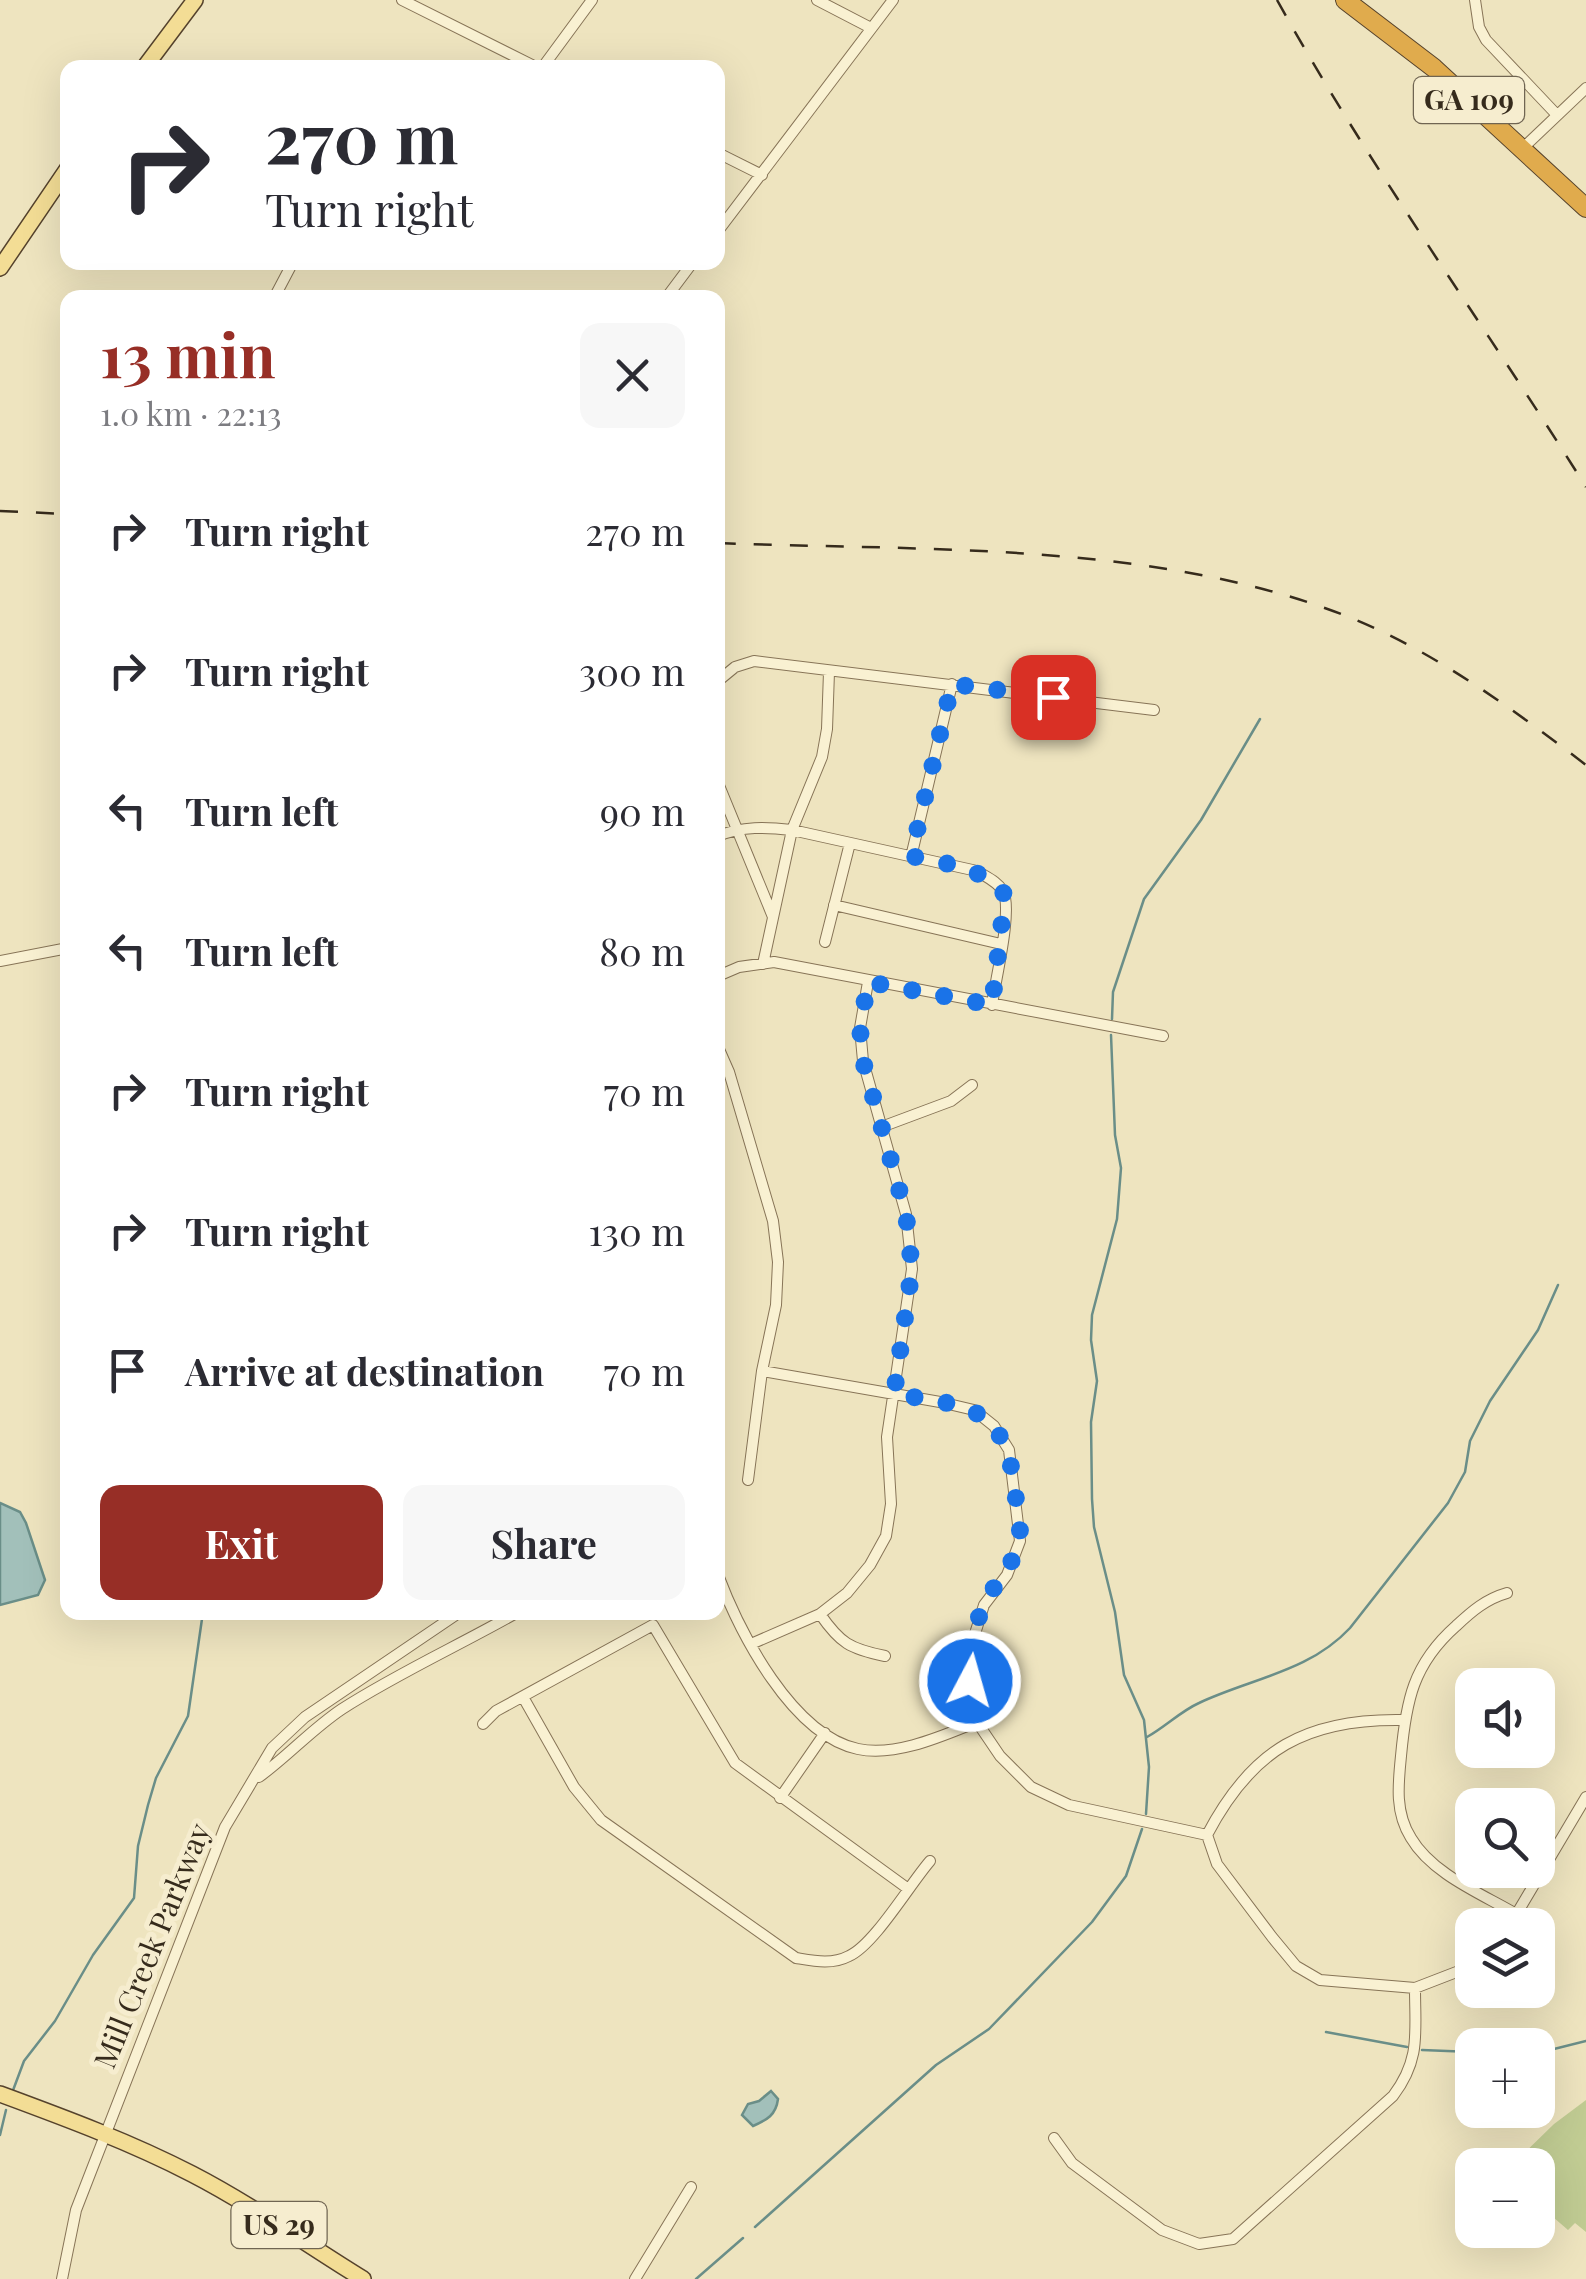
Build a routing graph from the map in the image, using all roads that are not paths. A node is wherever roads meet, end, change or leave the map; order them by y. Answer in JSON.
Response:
{"nodes":[{"id":1,"x":195,"y":0,"type":"edge"},
{"id":2,"x":402,"y":0,"type":"edge"},
{"id":3,"x":592,"y":0,"type":"edge"},
{"id":4,"x":817,"y":0,"type":"edge"},
{"id":5,"x":893,"y":0,"type":"edge"},
{"id":6,"x":1345,"y":0,"type":"edge"},
{"id":7,"x":1475,"y":0,"type":"edge"},
{"id":8,"x":872,"y":28,"type":"junction"},
{"id":9,"x":150,"y":60,"type":"edge"},
{"id":10,"x":524,"y":60,"type":"edge"},
{"id":11,"x":546,"y":60,"type":"edge"},
{"id":12,"x":1586,"y":88,"type":"edge"},
{"id":13,"x":1557,"y":115,"type":"junction"},
{"id":14,"x":1523,"y":148,"type":"junction"},
{"id":15,"x":725,"y":156,"type":"edge"},
{"id":16,"x":762,"y":174,"type":"junction"},
{"id":17,"x":60,"y":180,"type":"edge"},
{"id":18,"x":1586,"y":208,"type":"edge"},
{"id":19,"x":725,"y":222,"type":"edge"},
{"id":20,"x":0,"y":268,"type":"edge"},
{"id":21,"x":829,"y":672,"type":"junction"},
{"id":22,"x":725,"y":675,"type":"edge"},
{"id":23,"x":952,"y":684,"type":"junction"},
{"id":24,"x":1154,"y":710,"type":"dead end"},
{"id":25,"x":725,"y":801,"type":"edge"},
{"id":26,"x":736,"y":829,"type":"junction"},
{"id":27,"x":792,"y":830,"type":"junction"},
{"id":28,"x":725,"y":833,"type":"edge"},
{"id":29,"x":850,"y":843,"type":"junction"},
{"id":30,"x":911,"y":856,"type":"junction"},
{"id":31,"x":834,"y":905,"type":"junction"},
{"id":32,"x":773,"y":918,"type":"junction"},
{"id":33,"x":825,"y":942,"type":"dead end"},
{"id":34,"x":1001,"y":944,"type":"junction"},
{"id":35,"x":60,"y":950,"type":"edge"},
{"id":36,"x":0,"y":961,"type":"edge"},
{"id":37,"x":763,"y":964,"type":"junction"},
{"id":38,"x":725,"y":973,"type":"edge"},
{"id":39,"x":868,"y":982,"type":"junction"},
{"id":40,"x":992,"y":1005,"type":"junction"},
{"id":41,"x":1163,"y":1036,"type":"dead end"},
{"id":42,"x":725,"y":1062,"type":"edge"},
{"id":43,"x":972,"y":1085,"type":"dead end"},
{"id":44,"x":884,"y":1126,"type":"junction"},
{"id":45,"x":762,"y":1371,"type":"junction"},
{"id":46,"x":894,"y":1394,"type":"junction"},
{"id":47,"x":748,"y":1480,"type":"dead end"},
{"id":48,"x":1507,"y":1593,"type":"dead end"},
{"id":49,"x":725,"y":1596,"type":"edge"},
{"id":50,"x":820,"y":1614,"type":"junction"},
{"id":51,"x":448,"y":1620,"type":"edge"},
{"id":52,"x":503,"y":1620,"type":"edge"},
{"id":53,"x":751,"y":1644,"type":"junction"},
{"id":54,"x":884,"y":1656,"type":"dead end"},
{"id":55,"x":523,"y":1697,"type":"junction"},
{"id":56,"x":1404,"y":1720,"type":"junction"},
{"id":57,"x":977,"y":1722,"type":"junction"},
{"id":58,"x":484,"y":1724,"type":"dead end"},
{"id":59,"x":825,"y":1734,"type":"junction"},
{"id":60,"x":254,"y":1780,"type":"junction"},
{"id":61,"x":1586,"y":1797,"type":"edge"},
{"id":62,"x":780,"y":1798,"type":"junction"},
{"id":63,"x":1207,"y":1836,"type":"junction"},
{"id":64,"x":930,"y":1861,"type":"dead end"},
{"id":65,"x":907,"y":1888,"type":"junction"},
{"id":66,"x":1506,"y":1908,"type":"edge"},
{"id":67,"x":1520,"y":1908,"type":"edge"},
{"id":68,"x":1455,"y":1973,"type":"edge"},
{"id":69,"x":1415,"y":1988,"type":"junction"},
{"id":70,"x":0,"y":2094,"type":"edge"},
{"id":71,"x":104,"y":2134,"type":"junction"},
{"id":72,"x":1054,"y":2138,"type":"dead end"},
{"id":73,"x":691,"y":2187,"type":"dead end"},
{"id":74,"x":62,"y":2279,"type":"edge"},
{"id":75,"x":363,"y":2279,"type":"edge"},
{"id":76,"x":634,"y":2279,"type":"edge"}],
"edges":[{"from":1,"to":9,"type":"main road"},
{"from":2,"to":10,"type":"street"},
{"from":3,"to":11,"type":"street"},
{"from":4,"to":8,"type":"street"},
{"from":5,"to":8,"type":"street"},
{"from":6,"to":14,"type":"highway","number":"GA 109"},
{"from":7,"to":13,"type":"street"},
{"from":8,"to":16,"type":"street"},
{"from":12,"to":13,"type":"street"},
{"from":13,"to":14,"type":"street"},
{"from":14,"to":18,"type":"highway","number":"GA 109"},
{"from":15,"to":16,"type":"street"},
{"from":16,"to":19,"type":"street"},
{"from":17,"to":20,"type":"main road"},
{"from":21,"to":22,"type":"street"},
{"from":21,"to":23,"type":"street"},
{"from":21,"to":27,"type":"street"},
{"from":23,"to":24,"type":"street"},
{"from":23,"to":30,"type":"street"},
{"from":25,"to":26,"type":"street"},
{"from":26,"to":27,"type":"street"},
{"from":26,"to":28,"type":"street"},
{"from":26,"to":32,"type":"street"},
{"from":27,"to":29,"type":"street"},
{"from":27,"to":32,"type":"street"},
{"from":29,"to":30,"type":"street"},
{"from":29,"to":31,"type":"street"},
{"from":30,"to":34,"type":"street"},
{"from":31,"to":33,"type":"street"},
{"from":31,"to":34,"type":"street"},
{"from":32,"to":37,"type":"street"},
{"from":34,"to":40,"type":"street"},
{"from":35,"to":36,"type":"street"},
{"from":37,"to":38,"type":"street"},
{"from":37,"to":39,"type":"street"},
{"from":39,"to":40,"type":"street"},
{"from":39,"to":44,"type":"street"},
{"from":40,"to":41,"type":"street"},
{"from":42,"to":45,"type":"street"},
{"from":43,"to":44,"type":"street"},
{"from":44,"to":46,"type":"street"},
{"from":45,"to":46,"type":"street"},
{"from":45,"to":47,"type":"street"},
{"from":46,"to":50,"type":"street"},
{"from":46,"to":57,"type":"street"},
{"from":48,"to":56,"type":"street"},
{"from":49,"to":53,"type":"street"},
{"from":50,"to":53,"type":"street"},
{"from":50,"to":54,"type":"street"},
{"from":51,"to":60,"type":"street","name":"Mill Creek Parkway"},
{"from":52,"to":60,"type":"street","name":"Mill Creek Parkway"},
{"from":53,"to":59,"type":"street"},
{"from":55,"to":58,"type":"street"},
{"from":55,"to":62,"type":"street"},
{"from":55,"to":65,"type":"street"},
{"from":56,"to":63,"type":"street"},
{"from":56,"to":66,"type":"street"},
{"from":57,"to":59,"type":"street"},
{"from":57,"to":63,"type":"street"},
{"from":59,"to":62,"type":"street"},
{"from":60,"to":71,"type":"street","name":"Mill Creek Parkway"},
{"from":61,"to":67,"type":"street"},
{"from":62,"to":65,"type":"street"},
{"from":63,"to":69,"type":"street"},
{"from":64,"to":65,"type":"street"},
{"from":68,"to":69,"type":"street"},
{"from":69,"to":72,"type":"street"},
{"from":70,"to":71,"type":"main road","number":"US 29"},
{"from":71,"to":74,"type":"street","name":"Mill Creek Parkway"},
{"from":71,"to":75,"type":"main road","number":"US 29"},
{"from":73,"to":76,"type":"street"}]}
